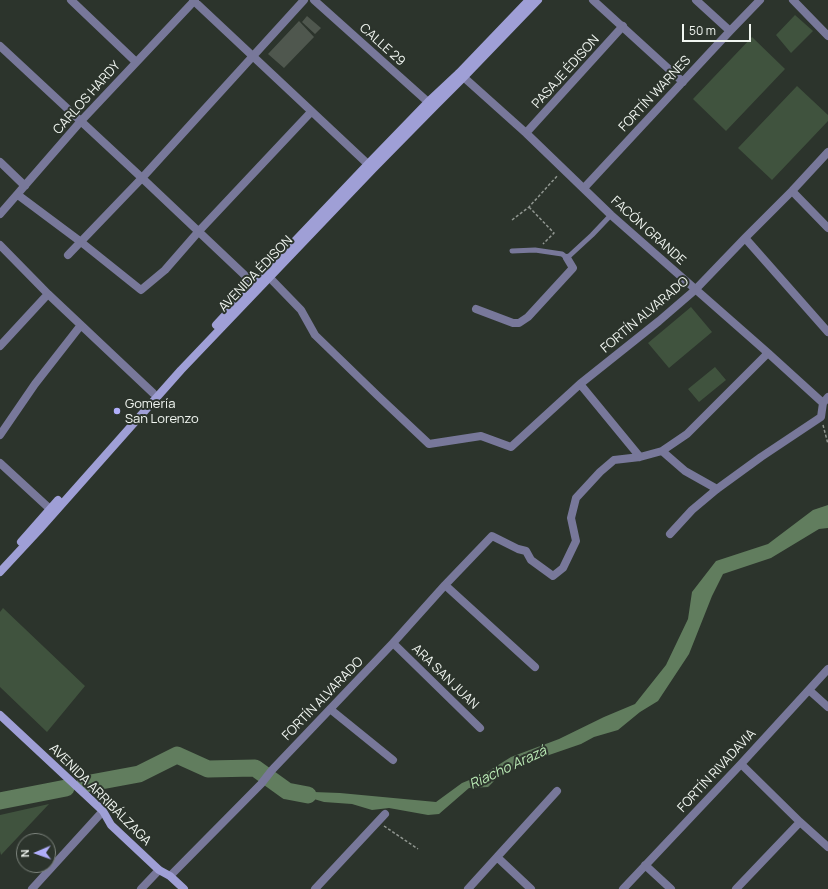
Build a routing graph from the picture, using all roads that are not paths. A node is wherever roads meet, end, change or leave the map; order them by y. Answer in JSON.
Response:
{"nodes":[{"id":1,"x":71,"y":0,"type":"edge"},
{"id":2,"x":194,"y":0,"type":"edge"},
{"id":3,"x":304,"y":0,"type":"edge"},
{"id":4,"x":314,"y":0,"type":"edge"},
{"id":5,"x":529,"y":0,"type":"edge"},
{"id":6,"x":538,"y":0,"type":"edge"},
{"id":7,"x":593,"y":0,"type":"edge"},
{"id":8,"x":696,"y":0,"type":"edge"},
{"id":9,"x":760,"y":0,"type":"edge"},
{"id":10,"x":793,"y":0,"type":"edge"},
{"id":11,"x":623,"y":26,"type":"junction"},
{"id":12,"x":730,"y":31,"type":"junction"},
{"id":13,"x":828,"y":36,"type":"edge"},
{"id":14,"x":0,"y":46,"type":"edge"},
{"id":15,"x":253,"y":57,"type":"junction"},
{"id":16,"x":136,"y":62,"type":"junction"},
{"id":17,"x":461,"y":76,"type":"junction"},
{"id":18,"x":683,"y":82,"type":"junction"},
{"id":19,"x":432,"y":104,"type":"junction"},
{"id":20,"x":311,"y":112,"type":"junction"},
{"id":21,"x":81,"y":122,"type":"junction"},
{"id":22,"x":526,"y":133,"type":"junction"},
{"id":23,"x":828,"y":152,"type":"edge"},
{"id":24,"x":0,"y":162,"type":"edge"},
{"id":25,"x":370,"y":167,"type":"junction"},
{"id":26,"x":142,"y":178,"type":"junction"},
{"id":27,"x":25,"y":186,"type":"junction"},
{"id":28,"x":584,"y":188,"type":"junction"},
{"id":29,"x":792,"y":191,"type":"junction"},
{"id":30,"x":18,"y":195,"type":"junction"},
{"id":31,"x":0,"y":214,"type":"edge"},
{"id":32,"x":611,"y":215,"type":"junction"},
{"id":33,"x":828,"y":228,"type":"edge"},
{"id":34,"x":199,"y":231,"type":"junction"},
{"id":35,"x":745,"y":238,"type":"junction"},
{"id":36,"x":81,"y":242,"type":"junction"},
{"id":37,"x":0,"y":245,"type":"edge"},
{"id":38,"x":512,"y":251,"type":"dead end"},
{"id":39,"x":68,"y":255,"type":"dead end"},
{"id":40,"x":567,"y":258,"type":"junction"},
{"id":41,"x":270,"y":278,"type":"junction"},
{"id":42,"x":254,"y":284,"type":"junction"},
{"id":43,"x":696,"y":290,"type":"junction"},
{"id":44,"x":48,"y":294,"type":"junction"},
{"id":45,"x":476,"y":309,"type":"dead end"},
{"id":46,"x":81,"y":325,"type":"junction"},
{"id":47,"x":828,"y":332,"type":"edge"},
{"id":48,"x":0,"y":346,"type":"edge"},
{"id":49,"x":768,"y":353,"type":"junction"},
{"id":50,"x":580,"y":384,"type":"junction"},
{"id":51,"x":154,"y":393,"type":"junction"},
{"id":52,"x":826,"y":400,"type":"edge"},
{"id":53,"x":0,"y":435,"type":"edge"},
{"id":54,"x":662,"y":451,"type":"junction"},
{"id":55,"x":640,"y":457,"type":"junction"},
{"id":56,"x":0,"y":463,"type":"edge"},
{"id":57,"x":717,"y":489,"type":"junction"},
{"id":58,"x":54,"y":509,"type":"junction"},
{"id":59,"x":670,"y":534,"type":"dead end"},
{"id":60,"x":0,"y":565,"type":"edge"},
{"id":61,"x":0,"y":572,"type":"edge"},
{"id":62,"x":445,"y":585,"type":"junction"},
{"id":63,"x":393,"y":643,"type":"junction"},
{"id":64,"x":535,"y":667,"type":"dead end"},
{"id":65,"x":828,"y":669,"type":"edge"},
{"id":66,"x":809,"y":690,"type":"junction"},
{"id":67,"x":828,"y":707,"type":"edge"},
{"id":68,"x":330,"y":708,"type":"junction"},
{"id":69,"x":0,"y":715,"type":"edge"},
{"id":70,"x":480,"y":728,"type":"dead end"},
{"id":71,"x":393,"y":760,"type":"dead end"},
{"id":72,"x":741,"y":764,"type":"junction"},
{"id":73,"x":556,"y":791,"type":"dead end"},
{"id":74,"x":103,"y":811,"type":"junction"},
{"id":75,"x":385,"y":814,"type":"dead end"},
{"id":76,"x":800,"y":822,"type":"junction"},
{"id":77,"x":828,"y":847,"type":"edge"},
{"id":78,"x":497,"y":857,"type":"junction"},
{"id":79,"x":645,"y":865,"type":"junction"},
{"id":80,"x":159,"y":870,"type":"junction"},
{"id":81,"x":170,"y":876,"type":"junction"},
{"id":82,"x":32,"y":889,"type":"edge"},
{"id":83,"x":141,"y":889,"type":"edge"},
{"id":84,"x":184,"y":889,"type":"edge"},
{"id":85,"x":315,"y":889,"type":"edge"},
{"id":86,"x":468,"y":889,"type":"edge"},
{"id":87,"x":531,"y":889,"type":"edge"},
{"id":88,"x":623,"y":889,"type":"edge"},
{"id":89,"x":671,"y":889,"type":"edge"},
{"id":90,"x":736,"y":889,"type":"edge"}],
"edges":[{"from":1,"to":16,"type":"street"},
{"from":2,"to":15,"type":"street"},
{"from":2,"to":16,"type":"street","name":"CARLOS HARDY"},
{"from":3,"to":15,"type":"street"},
{"from":4,"to":19,"type":"street","name":"CALLE 29"},
{"from":5,"to":17,"type":"main road","name":"AVENIDA ÉDISON"},
{"from":6,"to":17,"type":"main road","name":"AVENIDA ÉDISON"},
{"from":7,"to":11,"type":"street"},
{"from":8,"to":12,"type":"street"},
{"from":9,"to":12,"type":"street","name":"FORTÍN WARNES"},
{"from":10,"to":13,"type":"street"},
{"from":11,"to":18,"type":"street"},
{"from":11,"to":22,"type":"street","name":"PASAJE ÉDISON"},
{"from":12,"to":18,"type":"street","name":"FORTÍN WARNES"},
{"from":14,"to":21,"type":"street"},
{"from":15,"to":20,"type":"street"},
{"from":15,"to":26,"type":"street"},
{"from":16,"to":21,"type":"street","name":"CARLOS HARDY"},
{"from":17,"to":19,"type":"main road","name":"AVENIDA ÉDISON"},
{"from":17,"to":22,"type":"street","name":"FACÓN GRANDE"},
{"from":18,"to":28,"type":"street","name":"FORTÍN WARNES"},
{"from":19,"to":25,"type":"main road","name":"AVENIDA ÉDISON"},
{"from":20,"to":25,"type":"street"},
{"from":20,"to":34,"type":"street"},
{"from":21,"to":26,"type":"street"},
{"from":21,"to":27,"type":"street","name":"CARLOS HARDY"},
{"from":22,"to":28,"type":"street","name":"FACÓN GRANDE"},
{"from":23,"to":29,"type":"street","name":"FORTÍN ALVARADO"},
{"from":24,"to":27,"type":"street"},
{"from":25,"to":41,"type":"main road","name":"AVENIDA ÉDISON"},
{"from":25,"to":42,"type":"main road","name":"AVENIDA ÉDISON"},
{"from":26,"to":34,"type":"street"},
{"from":26,"to":36,"type":"street"},
{"from":27,"to":30,"type":"street","name":"CARLOS HARDY"},
{"from":28,"to":32,"type":"street","name":"FACÓN GRANDE"},
{"from":29,"to":33,"type":"street"},
{"from":29,"to":35,"type":"street","name":"FORTÍN ALVARADO"},
{"from":30,"to":31,"type":"street","name":"CARLOS HARDY"},
{"from":30,"to":36,"type":"street"},
{"from":32,"to":40,"type":"lane"},
{"from":32,"to":43,"type":"street","name":"FACÓN GRANDE"},
{"from":34,"to":36,"type":"street"},
{"from":34,"to":42,"type":"street"},
{"from":35,"to":43,"type":"street","name":"FORTÍN ALVARADO"},
{"from":35,"to":47,"type":"street"},
{"from":36,"to":39,"type":"street"},
{"from":37,"to":44,"type":"street"},
{"from":38,"to":40,"type":"lane"},
{"from":40,"to":45,"type":"street"},
{"from":41,"to":42,"type":"street"},
{"from":41,"to":50,"type":"street","name":"FORTÍN ALVARADO"},
{"from":41,"to":58,"type":"main road","name":"AVENIDA ÉDISON"},
{"from":42,"to":51,"type":"main road","name":"AVENIDA ÉDISON"},
{"from":43,"to":49,"type":"street","name":"FACÓN GRANDE"},
{"from":43,"to":50,"type":"street","name":"FORTÍN ALVARADO"},
{"from":44,"to":46,"type":"street"},
{"from":44,"to":48,"type":"street"},
{"from":46,"to":51,"type":"street"},
{"from":46,"to":53,"type":"street"},
{"from":49,"to":52,"type":"street","name":"FACÓN GRANDE"},
{"from":49,"to":54,"type":"street"},
{"from":50,"to":55,"type":"street"},
{"from":51,"to":58,"type":"main road","name":"AVENIDA ÉDISON"},
{"from":52,"to":57,"type":"street"},
{"from":54,"to":55,"type":"street"},
{"from":54,"to":57,"type":"street"},
{"from":55,"to":62,"type":"street","name":"FORTÍN ALVARADO"},
{"from":56,"to":58,"type":"street"},
{"from":57,"to":59,"type":"street"},
{"from":58,"to":60,"type":"main road","name":"AVENIDA ÉDISON"},
{"from":58,"to":61,"type":"main road","name":"AVENIDA ÉDISON"},
{"from":62,"to":63,"type":"street","name":"FORTÍN ALVARADO"},
{"from":62,"to":64,"type":"street"},
{"from":63,"to":68,"type":"street","name":"FORTÍN ALVARADO"},
{"from":63,"to":70,"type":"street","name":"ARA SAN JUAN"},
{"from":65,"to":66,"type":"street","name":"FORTÍN RIVADAVIA"},
{"from":66,"to":67,"type":"street"},
{"from":66,"to":72,"type":"street","name":"FORTÍN RIVADAVIA"},
{"from":68,"to":71,"type":"street"},
{"from":68,"to":81,"type":"street","name":"FORTÍN ALVARADO"},
{"from":69,"to":74,"type":"main road","name":"AVENIDA ARRIBÁLZAGA"},
{"from":72,"to":76,"type":"street"},
{"from":72,"to":79,"type":"street","name":"FORTÍN RIVADAVIA"},
{"from":73,"to":78,"type":"street"},
{"from":74,"to":80,"type":"main road","name":"AVENIDA ARRIBÁLZAGA"},
{"from":74,"to":82,"type":"street"},
{"from":75,"to":85,"type":"street"},
{"from":76,"to":77,"type":"street"},
{"from":76,"to":90,"type":"street"},
{"from":78,"to":86,"type":"street"},
{"from":78,"to":87,"type":"street"},
{"from":79,"to":88,"type":"street","name":"FORTÍN RIVADAVIA"},
{"from":79,"to":89,"type":"street"},
{"from":80,"to":81,"type":"main road","name":"AVENIDA ARRIBÁLZAGA"},
{"from":80,"to":83,"type":"street"},
{"from":81,"to":84,"type":"main road","name":"AVENIDA ARRIBÁLZAGA"}]}
